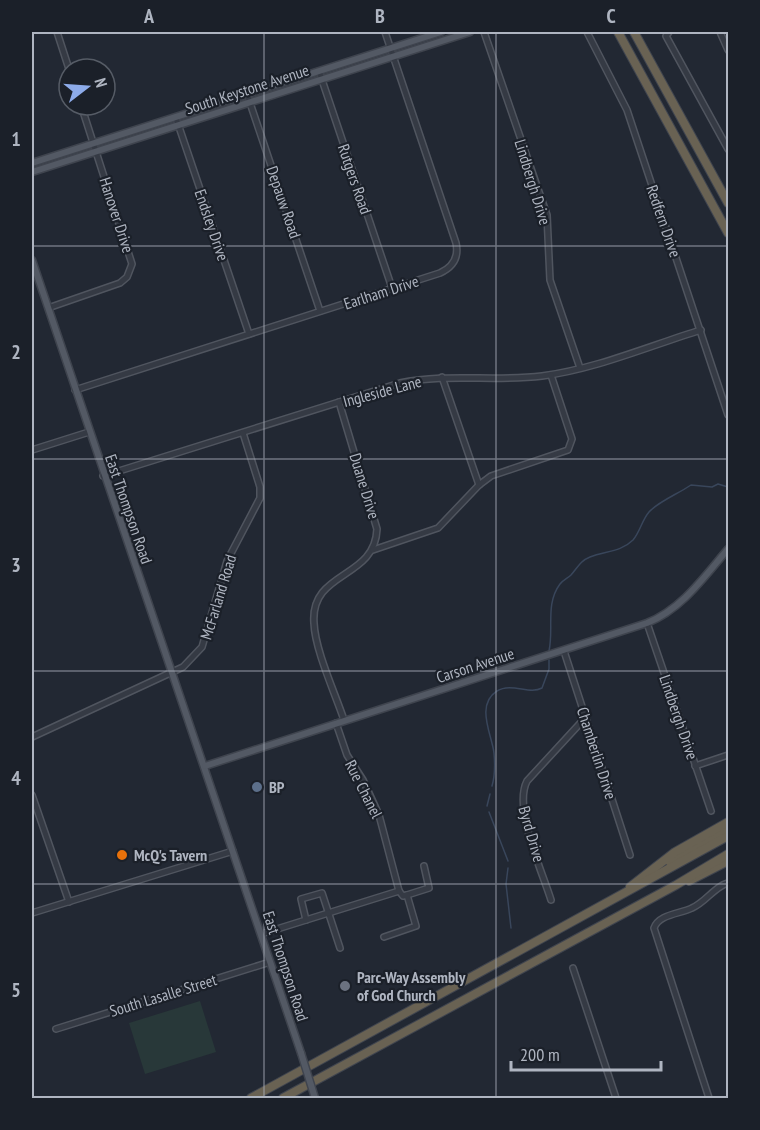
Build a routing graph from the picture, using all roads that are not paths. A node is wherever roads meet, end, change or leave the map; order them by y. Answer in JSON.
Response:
{"nodes":[{"id":1,"x":57,"y":32,"type":"edge"},
{"id":2,"x":386,"y":32,"type":"edge"},
{"id":3,"x":441,"y":32,"type":"edge"},
{"id":4,"x":470,"y":32,"type":"edge"},
{"id":5,"x":484,"y":32,"type":"edge"},
{"id":6,"x":587,"y":32,"type":"edge"},
{"id":7,"x":618,"y":32,"type":"edge"},
{"id":8,"x":634,"y":32,"type":"edge"},
{"id":9,"x":669,"y":32,"type":"edge"},
{"id":10,"x":720,"y":32,"type":"edge"},
{"id":11,"x":391,"y":47,"type":"junction"},
{"id":12,"x":729,"y":50,"type":"edge"},
{"id":13,"x":393,"y":56,"type":"junction"},
{"id":14,"x":65,"y":57,"type":"edge"},
{"id":15,"x":319,"y":71,"type":"junction"},
{"id":16,"x":322,"y":79,"type":"junction"},
{"id":17,"x":247,"y":94,"type":"junction"},
{"id":18,"x":250,"y":103,"type":"junction"},
{"id":19,"x":85,"y":117,"type":"edge"},
{"id":20,"x":176,"y":117,"type":"junction"},
{"id":21,"x":179,"y":126,"type":"junction"},
{"id":22,"x":93,"y":144,"type":"junction"},
{"id":23,"x":729,"y":149,"type":"edge"},
{"id":24,"x":96,"y":152,"type":"junction"},
{"id":25,"x":32,"y":163,"type":"edge"},
{"id":26,"x":32,"y":172,"type":"edge"},
{"id":27,"x":729,"y":203,"type":"edge"},
{"id":28,"x":729,"y":233,"type":"edge"},
{"id":29,"x":32,"y":260,"type":"edge"},
{"id":30,"x":392,"y":288,"type":"junction"},
{"id":31,"x":48,"y":308,"type":"junction"},
{"id":32,"x":320,"y":311,"type":"junction"},
{"id":33,"x":700,"y":330,"type":"junction"},
{"id":34,"x":249,"y":334,"type":"junction"},
{"id":35,"x":580,"y":368,"type":"junction"},
{"id":36,"x":550,"y":375,"type":"junction"},
{"id":37,"x":442,"y":377,"type":"junction"},
{"id":38,"x":75,"y":390,"type":"junction"},
{"id":39,"x":339,"y":402,"type":"junction"},
{"id":40,"x":729,"y":415,"type":"edge"},
{"id":41,"x":89,"y":432,"type":"junction"},
{"id":42,"x":243,"y":433,"type":"junction"},
{"id":43,"x":32,"y":450,"type":"edge"},
{"id":44,"x":104,"y":476,"type":"junction"},
{"id":45,"x":479,"y":485,"type":"junction"},
{"id":46,"x":729,"y":549,"type":"edge"},
{"id":47,"x":373,"y":550,"type":"junction"},
{"id":48,"x":647,"y":623,"type":"junction"},
{"id":49,"x":564,"y":651,"type":"junction"},
{"id":50,"x":173,"y":672,"type":"junction"},
{"id":51,"x":585,"y":718,"type":"junction"},
{"id":52,"x":344,"y":720,"type":"junction"},
{"id":53,"x":336,"y":723,"type":"junction"},
{"id":54,"x":32,"y":737,"type":"edge"},
{"id":55,"x":729,"y":755,"type":"edge"},
{"id":56,"x":205,"y":765,"type":"junction"},
{"id":57,"x":695,"y":766,"type":"junction"},
{"id":58,"x":32,"y":795,"type":"edge"},
{"id":59,"x":711,"y":811,"type":"dead end"},
{"id":60,"x":729,"y":822,"type":"edge"},
{"id":61,"x":729,"y":828,"type":"edge"},
{"id":62,"x":729,"y":836,"type":"edge"},
{"id":63,"x":233,"y":851,"type":"junction"},
{"id":64,"x":729,"y":854,"type":"edge"},
{"id":65,"x":630,"y":855,"type":"dead end"},
{"id":66,"x":729,"y":861,"type":"edge"},
{"id":67,"x":424,"y":866,"type":"dead end"},
{"id":68,"x":651,"y":870,"type":"junction"},
{"id":69,"x":729,"y":883,"type":"edge"},
{"id":70,"x":676,"y":885,"type":"junction"},
{"id":71,"x":399,"y":891,"type":"junction"},
{"id":72,"x":407,"y":895,"type":"junction"},
{"id":73,"x":619,"y":895,"type":"junction"},
{"id":74,"x":551,"y":900,"type":"dead end"},
{"id":75,"x":69,"y":902,"type":"junction"},
{"id":76,"x":329,"y":912,"type":"junction"},
{"id":77,"x":32,"y":913,"type":"edge"},
{"id":78,"x":306,"y":920,"type":"junction"},
{"id":79,"x":261,"y":934,"type":"junction"},
{"id":80,"x":384,"y":937,"type":"dead end"},
{"id":81,"x":340,"y":948,"type":"dead end"},
{"id":82,"x":270,"y":962,"type":"junction"},
{"id":83,"x":573,"y":968,"type":"dead end"},
{"id":84,"x":56,"y":1029,"type":"dead end"},
{"id":85,"x":251,"y":1098,"type":"edge"},
{"id":86,"x":283,"y":1098,"type":"edge"},
{"id":87,"x":316,"y":1098,"type":"edge"},
{"id":88,"x":616,"y":1098,"type":"edge"},
{"id":89,"x":709,"y":1098,"type":"edge"}],
"edges":[{"from":1,"to":14,"type":"street"},
{"from":2,"to":11,"type":"street","name":"Earlham Drive"},
{"from":3,"to":11,"type":"main road","name":"South Keystone Avenue"},
{"from":4,"to":13,"type":"main road","name":"South Keystone Avenue"},
{"from":5,"to":35,"type":"street","name":"Lindbergh Drive"},
{"from":6,"to":33,"type":"street","name":"Redfern Drive"},
{"from":7,"to":28,"type":"highway"},
{"from":8,"to":27,"type":"highway"},
{"from":9,"to":23,"type":"street"},
{"from":10,"to":12,"type":"street"},
{"from":11,"to":13,"type":"street","name":"Earlham Drive"},
{"from":11,"to":15,"type":"main road","name":"South Keystone Avenue"},
{"from":13,"to":16,"type":"main road","name":"South Keystone Avenue"},
{"from":13,"to":30,"type":"street","name":"Earlham Drive"},
{"from":15,"to":16,"type":"street","name":"Rutgers Road"},
{"from":15,"to":17,"type":"main road","name":"South Keystone Avenue"},
{"from":16,"to":18,"type":"main road","name":"South Keystone Avenue"},
{"from":16,"to":30,"type":"street","name":"Rutgers Road"},
{"from":17,"to":18,"type":"street","name":"Depauw Road"},
{"from":17,"to":20,"type":"main road","name":"South Keystone Avenue"},
{"from":18,"to":21,"type":"main road","name":"South Keystone Avenue"},
{"from":18,"to":32,"type":"street","name":"Depauw Road"},
{"from":19,"to":22,"type":"street","name":"Hanover Drive"},
{"from":20,"to":21,"type":"street","name":"Endsley Drive"},
{"from":20,"to":22,"type":"main road","name":"South Keystone Avenue"},
{"from":21,"to":24,"type":"main road","name":"South Keystone Avenue"},
{"from":21,"to":34,"type":"street","name":"Endsley Drive"},
{"from":22,"to":24,"type":"street","name":"Hanover Drive"},
{"from":22,"to":25,"type":"main road","name":"South Keystone Avenue"},
{"from":24,"to":26,"type":"main road","name":"South Keystone Avenue"},
{"from":24,"to":31,"type":"street","name":"Hanover Drive"},
{"from":29,"to":31,"type":"main road","name":"East Thompson Road"},
{"from":30,"to":32,"type":"street","name":"Earlham Drive"},
{"from":31,"to":38,"type":"main road","name":"East Thompson Road"},
{"from":32,"to":34,"type":"street","name":"Earlham Drive"},
{"from":33,"to":35,"type":"street","name":"Ingleside Lane"},
{"from":33,"to":40,"type":"street","name":"Redfern Drive"},
{"from":34,"to":38,"type":"street","name":"Earlham Drive"},
{"from":35,"to":36,"type":"street","name":"Ingleside Lane"},
{"from":36,"to":37,"type":"street","name":"Ingleside Lane"},
{"from":36,"to":45,"type":"street"},
{"from":37,"to":39,"type":"street","name":"Ingleside Lane"},
{"from":37,"to":45,"type":"street"},
{"from":38,"to":41,"type":"main road","name":"East Thompson Road"},
{"from":39,"to":42,"type":"street","name":"Ingleside Lane"},
{"from":39,"to":47,"type":"street","name":"Duane Drive"},
{"from":41,"to":43,"type":"street"},
{"from":41,"to":44,"type":"main road","name":"East Thompson Road"},
{"from":42,"to":44,"type":"street","name":"Ingleside Lane"},
{"from":42,"to":50,"type":"street","name":"McFarland Road"},
{"from":44,"to":50,"type":"main road","name":"East Thompson Road"},
{"from":45,"to":47,"type":"street"},
{"from":46,"to":48,"type":"main road","name":"Carson Avenue"},
{"from":47,"to":52,"type":"street"},
{"from":48,"to":49,"type":"main road","name":"Carson Avenue"},
{"from":48,"to":57,"type":"street","name":"Lindbergh Drive"},
{"from":49,"to":51,"type":"street","name":"Chamberlin Drive"},
{"from":49,"to":52,"type":"main road","name":"Carson Avenue"},
{"from":50,"to":54,"type":"street","name":"McFarland Road"},
{"from":50,"to":56,"type":"main road","name":"East Thompson Road"},
{"from":51,"to":65,"type":"street","name":"Chamberlin Drive"},
{"from":51,"to":74,"type":"street","name":"Byrd Drive"},
{"from":52,"to":53,"type":"main road","name":"Carson Avenue"},
{"from":53,"to":56,"type":"main road","name":"Carson Avenue"},
{"from":53,"to":71,"type":"street","name":"Rue Chanel"},
{"from":55,"to":57,"type":"street"},
{"from":56,"to":63,"type":"main road","name":"East Thompson Road"},
{"from":57,"to":59,"type":"street","name":"Lindbergh Drive"},
{"from":58,"to":75,"type":"street"},
{"from":60,"to":68,"type":"highway"},
{"from":61,"to":68,"type":"highway"},
{"from":62,"to":73,"type":"highway"},
{"from":63,"to":75,"type":"street"},
{"from":63,"to":79,"type":"main road","name":"East Thompson Road"},
{"from":64,"to":70,"type":"highway"},
{"from":66,"to":70,"type":"highway"},
{"from":67,"to":72,"type":"street"},
{"from":68,"to":73,"type":"highway"},
{"from":69,"to":89,"type":"street"},
{"from":70,"to":86,"type":"highway"},
{"from":71,"to":72,"type":"street"},
{"from":71,"to":76,"type":"street"},
{"from":72,"to":80,"type":"street"},
{"from":73,"to":85,"type":"highway"},
{"from":75,"to":77,"type":"street"},
{"from":76,"to":78,"type":"street"},
{"from":76,"to":78,"type":"street"},
{"from":76,"to":81,"type":"street"},
{"from":78,"to":79,"type":"street"},
{"from":79,"to":82,"type":"main road","name":"East Thompson Road"},
{"from":82,"to":84,"type":"street","name":"South Lasalle Street"},
{"from":82,"to":87,"type":"main road","name":"East Thompson Road","bridge":true},
{"from":83,"to":88,"type":"street"}]}
